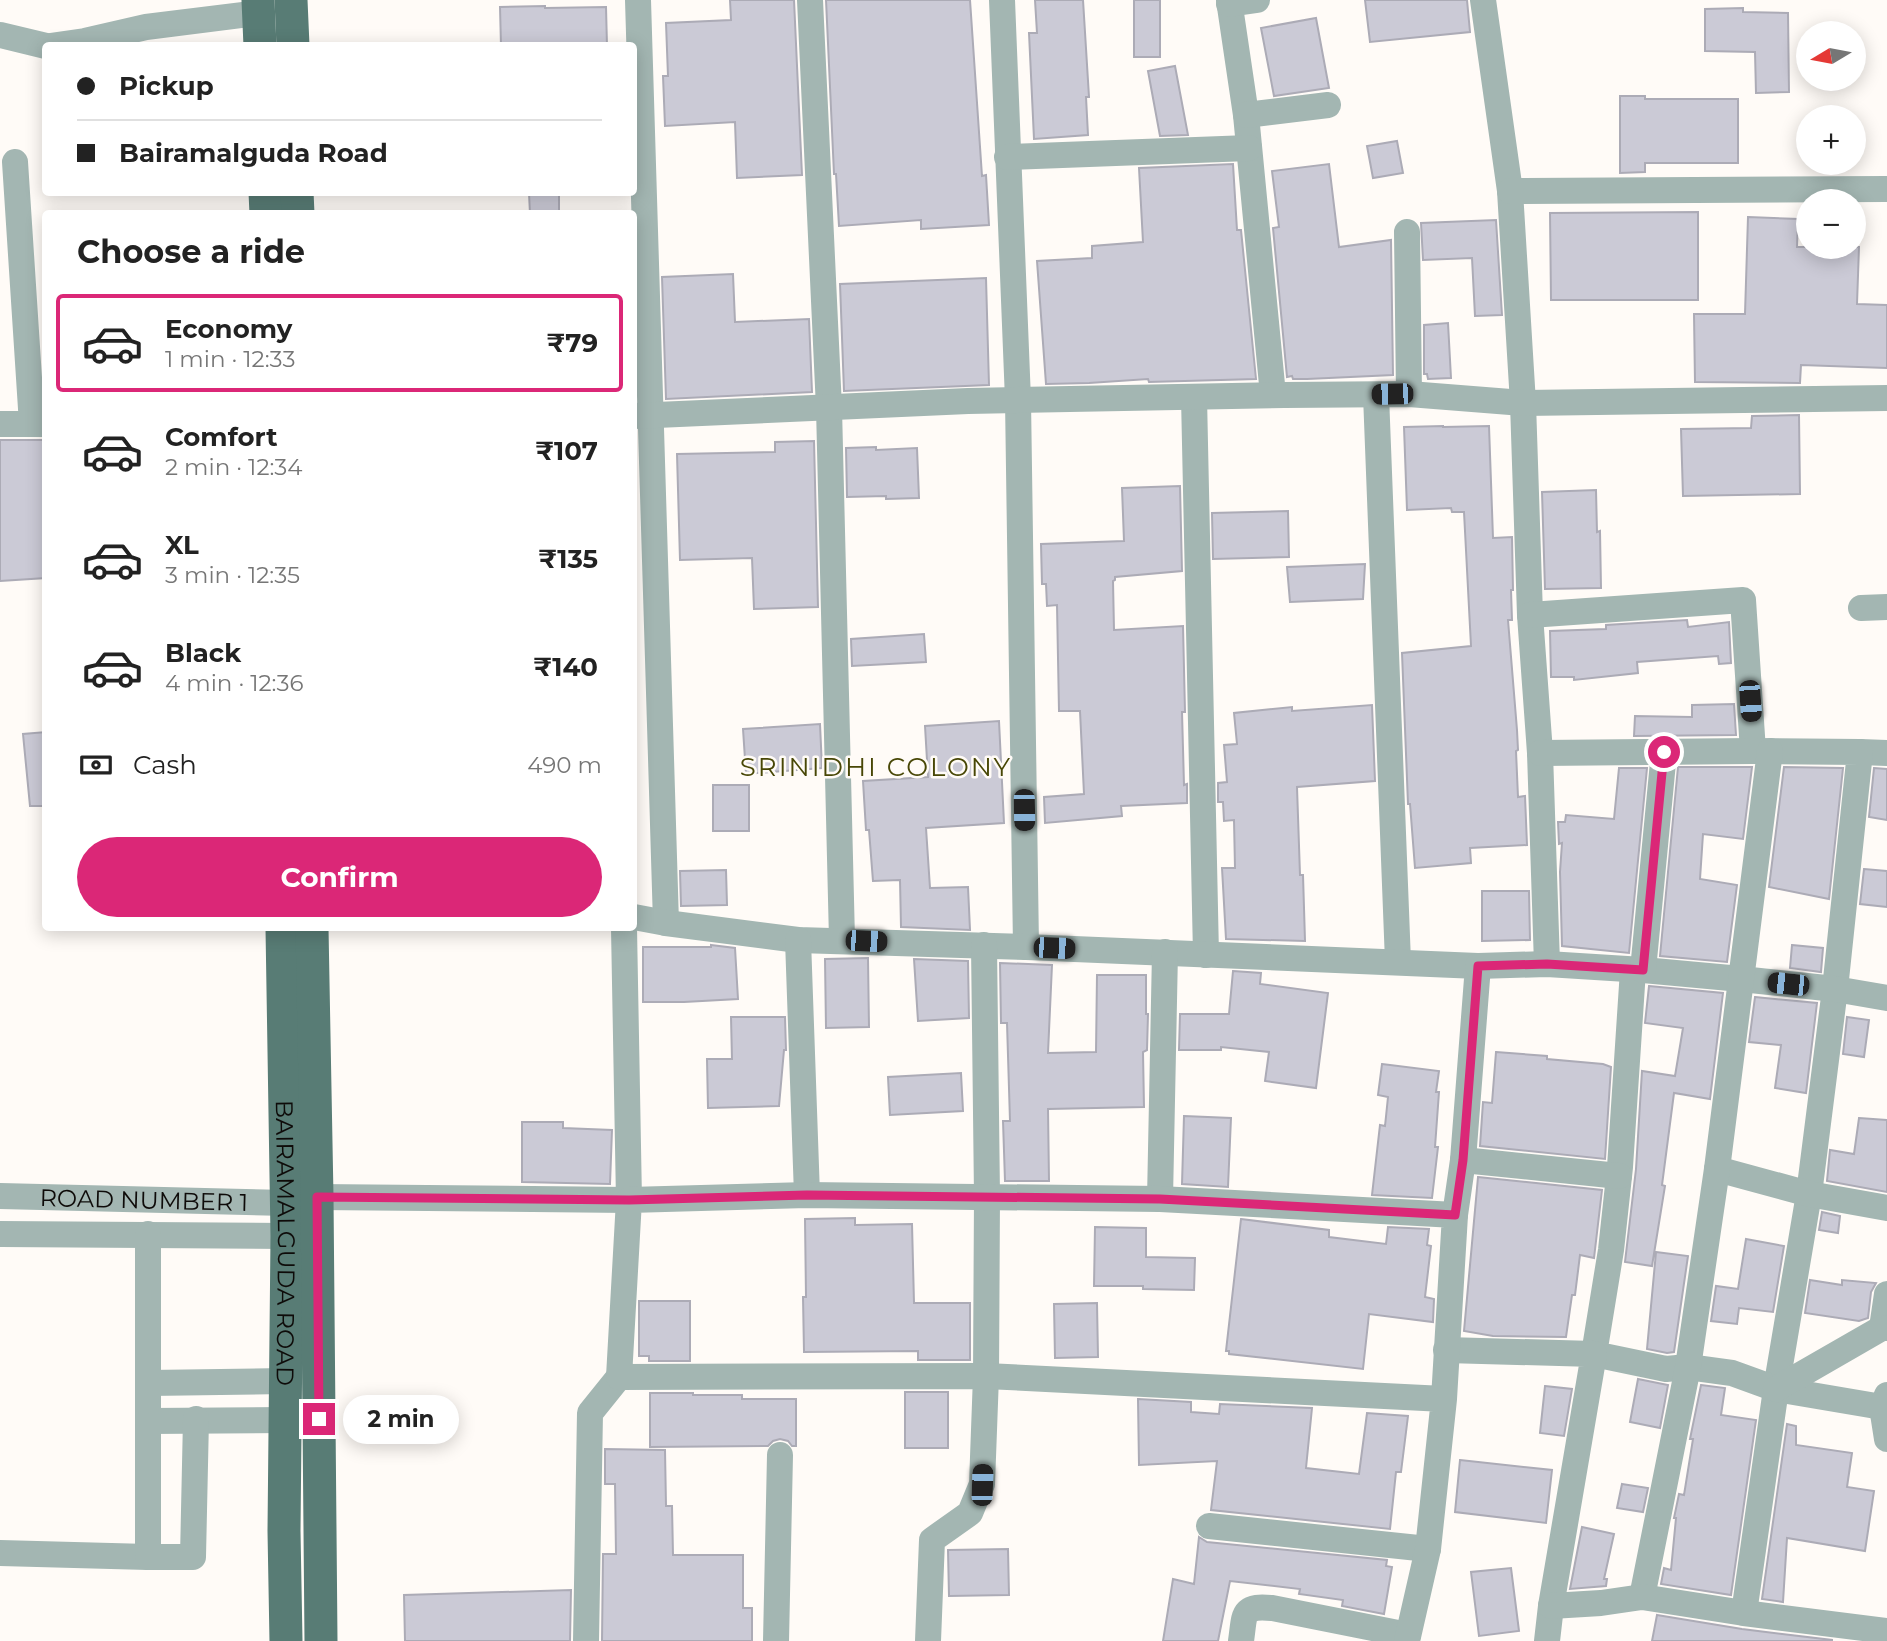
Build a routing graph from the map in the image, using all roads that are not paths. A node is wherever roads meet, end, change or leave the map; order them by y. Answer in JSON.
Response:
{"nodes":[{"id":1,"x":291,"y":0,"type":"edge"},
{"id":2,"x":638,"y":0,"type":"edge"},
{"id":3,"x":810,"y":0,"type":"edge"},
{"id":4,"x":1002,"y":0,"type":"edge"},
{"id":5,"x":1257,"y":0,"type":"edge"},
{"id":6,"x":1483,"y":0,"type":"edge"},
{"id":7,"x":1229,"y":2,"type":"edge"},
{"id":8,"x":258,"y":6,"type":"edge"},
{"id":9,"x":0,"y":35,"type":"edge"},
{"id":10,"x":78,"y":42,"type":"edge"},
{"id":11,"x":260,"y":42,"type":"edge"},
{"id":12,"x":293,"y":42,"type":"edge"},
{"id":13,"x":42,"y":45,"type":"edge"},
{"id":14,"x":1328,"y":105,"type":"dead end"},
{"id":15,"x":1246,"y":116,"type":"junction"},
{"id":16,"x":1249,"y":148,"type":"junction"},
{"id":17,"x":638,"y":153,"type":"edge"},
{"id":18,"x":1007,"y":157,"type":"junction"},
{"id":19,"x":15,"y":162,"type":"dead end"},
{"id":20,"x":1887,"y":189,"type":"edge"},
{"id":21,"x":1510,"y":191,"type":"junction"},
{"id":22,"x":1407,"y":232,"type":"dead end"},
{"id":23,"x":1409,"y":394,"type":"junction"},
{"id":24,"x":1273,"y":395,"type":"junction"},
{"id":25,"x":1376,"y":395,"type":"junction"},
{"id":26,"x":1194,"y":397,"type":"junction"},
{"id":27,"x":1887,"y":398,"type":"edge"},
{"id":28,"x":1018,"y":400,"type":"junction"},
{"id":29,"x":1523,"y":403,"type":"junction"},
{"id":30,"x":829,"y":408,"type":"junction"},
{"id":31,"x":642,"y":416,"type":"edge"},
{"id":32,"x":0,"y":424,"type":"edge"},
{"id":33,"x":38,"y":424,"type":"edge"},
{"id":34,"x":1887,"y":607,"type":"edge"},
{"id":35,"x":1861,"y":608,"type":"dead end"},
{"id":36,"x":1530,"y":615,"type":"junction"},
{"id":37,"x":1761,"y":751,"type":"junction"},
{"id":38,"x":1664,"y":752,"type":"junction"},
{"id":39,"x":1860,"y":752,"type":"junction"},
{"id":40,"x":1540,"y":753,"type":"junction"},
{"id":41,"x":1887,"y":753,"type":"edge"},
{"id":42,"x":637,"y":918,"type":"edge"},
{"id":43,"x":666,"y":923,"type":"junction"},
{"id":44,"x":282,"y":931,"type":"edge"},
{"id":45,"x":312,"y":931,"type":"edge"},
{"id":46,"x":624,"y":931,"type":"edge"},
{"id":47,"x":798,"y":940,"type":"junction"},
{"id":48,"x":842,"y":940,"type":"junction"},
{"id":49,"x":984,"y":945,"type":"junction"},
{"id":50,"x":1026,"y":947,"type":"junction"},
{"id":51,"x":1165,"y":952,"type":"junction"},
{"id":52,"x":1206,"y":955,"type":"junction"},
{"id":53,"x":1398,"y":962,"type":"junction"},
{"id":54,"x":1547,"y":964,"type":"junction"},
{"id":55,"x":1478,"y":966,"type":"junction"},
{"id":56,"x":1638,"y":970,"type":"junction"},
{"id":57,"x":1741,"y":979,"type":"junction"},
{"id":58,"x":1835,"y":989,"type":"junction"},
{"id":59,"x":1887,"y":998,"type":"edge"},
{"id":60,"x":1463,"y":1160,"type":"junction"},
{"id":61,"x":1717,"y":1169,"type":"junction"},
{"id":62,"x":1619,"y":1176,"type":"junction"},
{"id":63,"x":1809,"y":1194,"type":"junction"},
{"id":64,"x":807,"y":1195,"type":"junction"},
{"id":65,"x":0,"y":1196,"type":"edge"},
{"id":66,"x":987,"y":1196,"type":"junction"},
{"id":67,"x":1160,"y":1199,"type":"junction"},
{"id":68,"x":302,"y":1200,"type":"junction"},
{"id":69,"x":629,"y":1200,"type":"junction"},
{"id":70,"x":1887,"y":1208,"type":"edge"},
{"id":71,"x":1455,"y":1215,"type":"junction"},
{"id":72,"x":0,"y":1234,"type":"edge"},
{"id":73,"x":148,"y":1234,"type":"junction"},
{"id":74,"x":287,"y":1236,"type":"junction"},
{"id":75,"x":1887,"y":1294,"type":"edge"},
{"id":76,"x":1884,"y":1328,"type":"edge"},
{"id":77,"x":1446,"y":1350,"type":"junction"},
{"id":78,"x":1594,"y":1354,"type":"junction"},
{"id":79,"x":1688,"y":1367,"type":"junction"},
{"id":80,"x":986,"y":1376,"type":"junction"},
{"id":81,"x":619,"y":1377,"type":"junction"},
{"id":82,"x":285,"y":1381,"type":"junction"},
{"id":83,"x":149,"y":1383,"type":"junction"},
{"id":84,"x":1776,"y":1389,"type":"junction"},
{"id":85,"x":1444,"y":1399,"type":"junction"},
{"id":86,"x":1884,"y":1401,"type":"edge"},
{"id":87,"x":196,"y":1419,"type":"junction"},
{"id":88,"x":285,"y":1420,"type":"junction"},
{"id":89,"x":149,"y":1421,"type":"junction"},
{"id":90,"x":1887,"y":1440,"type":"edge"},
{"id":91,"x":780,"y":1455,"type":"dead end"},
{"id":92,"x":1209,"y":1527,"type":"dead end"},
{"id":93,"x":1428,"y":1549,"type":"junction"},
{"id":94,"x":0,"y":1553,"type":"edge"},
{"id":95,"x":148,"y":1557,"type":"junction"},
{"id":96,"x":1642,"y":1597,"type":"junction"},
{"id":97,"x":1551,"y":1606,"type":"junction"},
{"id":98,"x":1744,"y":1613,"type":"junction"},
{"id":99,"x":1887,"y":1631,"type":"edge"},
{"id":100,"x":1407,"y":1638,"type":"edge"},
{"id":101,"x":286,"y":1641,"type":"edge"},
{"id":102,"x":321,"y":1641,"type":"edge"},
{"id":103,"x":586,"y":1641,"type":"edge"},
{"id":104,"x":776,"y":1641,"type":"edge"},
{"id":105,"x":929,"y":1641,"type":"edge"},
{"id":106,"x":1241,"y":1641,"type":"edge"},
{"id":107,"x":1547,"y":1641,"type":"edge"}],
"edges":[{"from":1,"to":12,"type":"main road"},
{"from":2,"to":17,"type":"street"},
{"from":3,"to":30,"type":"street"},
{"from":4,"to":18,"type":"street"},
{"from":5,"to":7,"type":"street"},
{"from":6,"to":21,"type":"street"},
{"from":7,"to":15,"type":"street"},
{"from":8,"to":10,"type":"street"},
{"from":8,"to":11,"type":"main road"},
{"from":9,"to":13,"type":"street"},
{"from":14,"to":15,"type":"street"},
{"from":15,"to":16,"type":"street"},
{"from":16,"to":18,"type":"street"},
{"from":16,"to":24,"type":"street"},
{"from":17,"to":31,"type":"street"},
{"from":18,"to":28,"type":"street"},
{"from":19,"to":33,"type":"street"},
{"from":20,"to":21,"type":"street"},
{"from":21,"to":29,"type":"street"},
{"from":22,"to":23,"type":"street"},
{"from":23,"to":25,"type":"street"},
{"from":23,"to":29,"type":"street"},
{"from":24,"to":25,"type":"street"},
{"from":24,"to":26,"type":"street"},
{"from":25,"to":53,"type":"street"},
{"from":26,"to":28,"type":"street"},
{"from":26,"to":52,"type":"street"},
{"from":27,"to":29,"type":"street"},
{"from":28,"to":30,"type":"street"},
{"from":28,"to":50,"type":"street"},
{"from":29,"to":36,"type":"street"},
{"from":30,"to":31,"type":"street"},
{"from":30,"to":48,"type":"street"},
{"from":31,"to":43,"type":"street"},
{"from":32,"to":33,"type":"street"},
{"from":34,"to":35,"type":"street"},
{"from":36,"to":37,"type":"street"},
{"from":36,"to":40,"type":"street"},
{"from":37,"to":38,"type":"street"},
{"from":37,"to":39,"type":"street"},
{"from":37,"to":57,"type":"street"},
{"from":38,"to":40,"type":"street"},
{"from":38,"to":56,"type":"street"},
{"from":39,"to":41,"type":"street"},
{"from":39,"to":58,"type":"street"},
{"from":40,"to":54,"type":"street"},
{"from":42,"to":43,"type":"street"},
{"from":43,"to":47,"type":"street"},
{"from":44,"to":68,"type":"main road","name":"BAIRAMALGUDA ROAD"},
{"from":45,"to":68,"type":"main road","name":"BAIRAMALGUDA ROAD"},
{"from":46,"to":69,"type":"street"},
{"from":47,"to":48,"type":"street"},
{"from":47,"to":64,"type":"street"},
{"from":48,"to":49,"type":"street"},
{"from":49,"to":50,"type":"street"},
{"from":49,"to":66,"type":"street"},
{"from":50,"to":51,"type":"street"},
{"from":51,"to":52,"type":"street"},
{"from":51,"to":67,"type":"street"},
{"from":52,"to":53,"type":"street"},
{"from":53,"to":55,"type":"street"},
{"from":54,"to":55,"type":"street"},
{"from":54,"to":56,"type":"street"},
{"from":55,"to":60,"type":"street"},
{"from":56,"to":57,"type":"street"},
{"from":56,"to":62,"type":"street"},
{"from":57,"to":58,"type":"street"},
{"from":57,"to":61,"type":"street"},
{"from":58,"to":59,"type":"street"},
{"from":58,"to":63,"type":"street"},
{"from":60,"to":62,"type":"street"},
{"from":60,"to":71,"type":"street"},
{"from":61,"to":63,"type":"street"},
{"from":61,"to":79,"type":"street"},
{"from":62,"to":78,"type":"street"},
{"from":63,"to":70,"type":"street"},
{"from":63,"to":84,"type":"street"},
{"from":64,"to":66,"type":"street","name":"ROAD NUMBER 1"},
{"from":64,"to":69,"type":"street","name":"ROAD NUMBER 1"},
{"from":65,"to":68,"type":"street","name":"ROAD NUMBER 1"},
{"from":66,"to":67,"type":"street","name":"ROAD NUMBER 1"},
{"from":66,"to":80,"type":"street"},
{"from":67,"to":71,"type":"street","name":"ROAD NUMBER 1"},
{"from":68,"to":69,"type":"street","name":"ROAD NUMBER 1"},
{"from":68,"to":74,"type":"main road","name":"BAIRAMALGUDA ROAD"},
{"from":68,"to":102,"type":"main road","name":"BAIRAMALGUDA ROAD"},
{"from":69,"to":81,"type":"street"},
{"from":71,"to":77,"type":"street"},
{"from":72,"to":73,"type":"street"},
{"from":73,"to":74,"type":"street"},
{"from":73,"to":83,"type":"street"},
{"from":74,"to":82,"type":"main road","name":"BAIRAMALGUDA ROAD"},
{"from":75,"to":76,"type":"street"},
{"from":76,"to":84,"type":"street"},
{"from":77,"to":78,"type":"street"},
{"from":77,"to":85,"type":"street"},
{"from":78,"to":79,"type":"street"},
{"from":78,"to":97,"type":"street"},
{"from":79,"to":84,"type":"street"},
{"from":79,"to":96,"type":"street"},
{"from":80,"to":81,"type":"street"},
{"from":80,"to":85,"type":"street"},
{"from":80,"to":105,"type":"street"},
{"from":81,"to":103,"type":"street"},
{"from":82,"to":83,"type":"street"},
{"from":82,"to":88,"type":"main road","name":"BAIRAMALGUDA ROAD"},
{"from":83,"to":89,"type":"street"},
{"from":84,"to":86,"type":"street"},
{"from":84,"to":98,"type":"street"},
{"from":85,"to":93,"type":"street"},
{"from":86,"to":90,"type":"street"},
{"from":87,"to":88,"type":"street"},
{"from":87,"to":89,"type":"street"},
{"from":87,"to":95,"type":"street"},
{"from":88,"to":101,"type":"main road","name":"BAIRAMALGUDA ROAD"},
{"from":89,"to":95,"type":"street"},
{"from":91,"to":104,"type":"street"},
{"from":92,"to":93,"type":"street"},
{"from":93,"to":100,"type":"street"},
{"from":94,"to":95,"type":"street"},
{"from":96,"to":97,"type":"street"},
{"from":96,"to":98,"type":"street"},
{"from":97,"to":107,"type":"street"},
{"from":98,"to":99,"type":"street"},
{"from":100,"to":106,"type":"street"}]}
